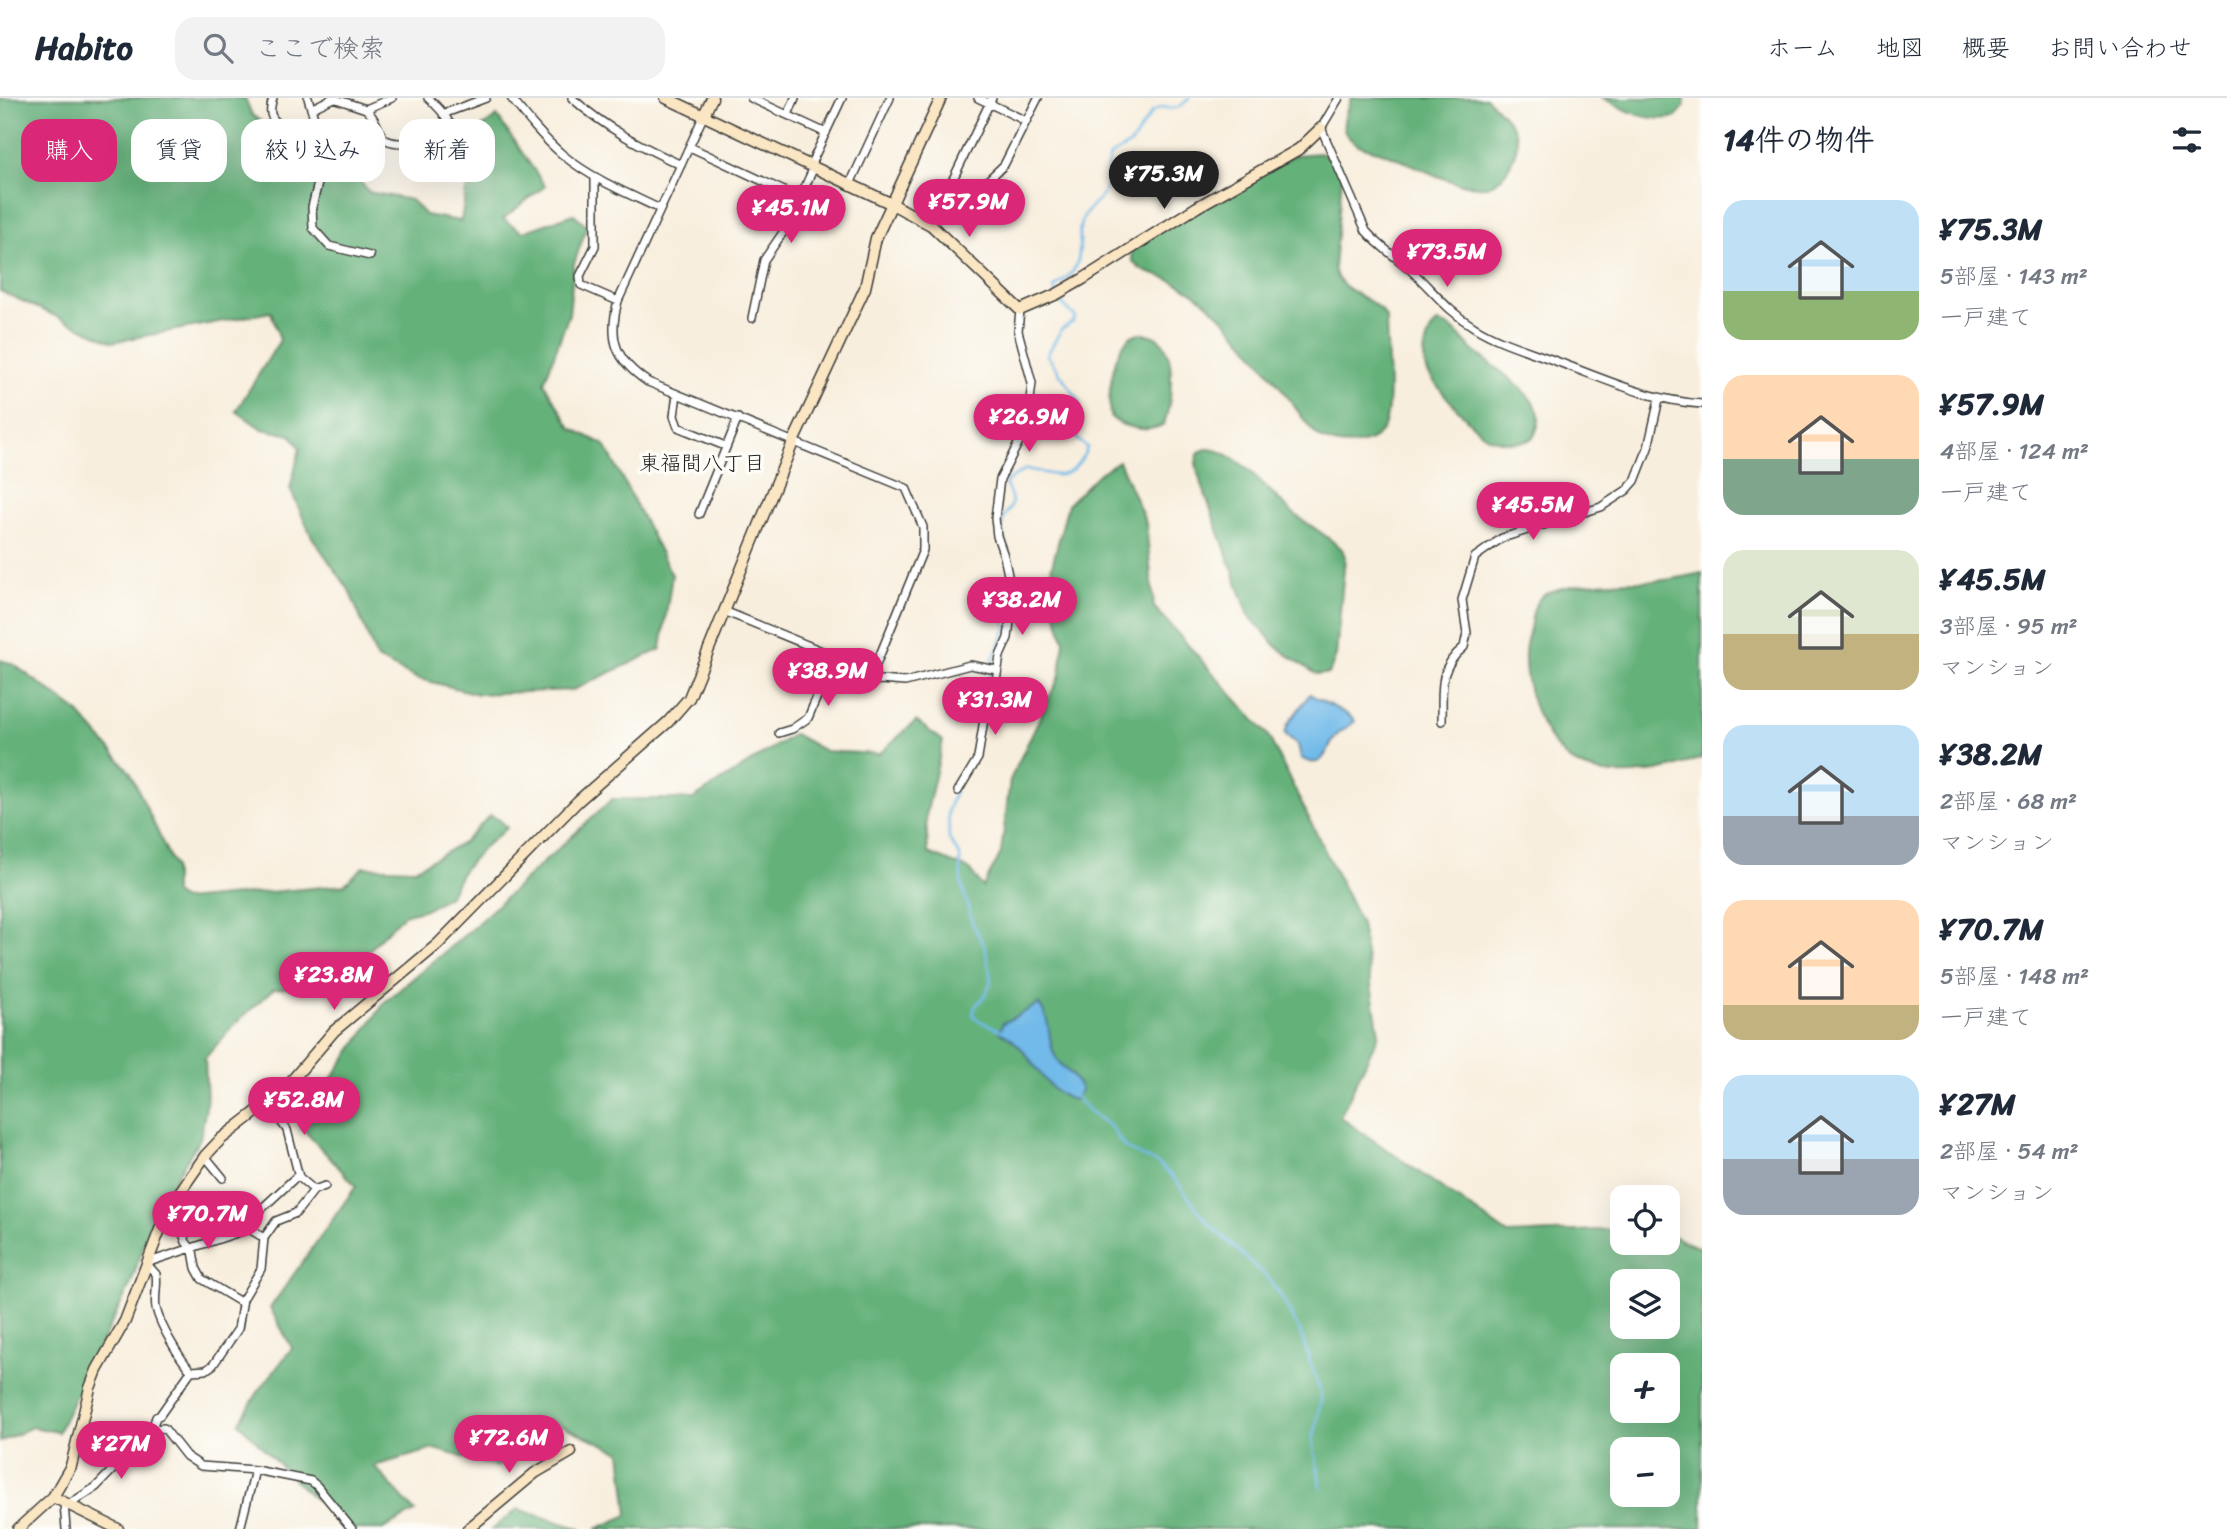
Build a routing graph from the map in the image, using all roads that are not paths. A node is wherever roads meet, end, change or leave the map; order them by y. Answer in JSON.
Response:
{"nodes":[{"id":1,"x":273,"y":98,"type":"edge"},
{"id":2,"x":308,"y":98,"type":"edge"},
{"id":3,"x":392,"y":98,"type":"edge"},
{"id":4,"x":428,"y":98,"type":"edge"},
{"id":5,"x":486,"y":98,"type":"edge"},
{"id":6,"x":572,"y":98,"type":"edge"},
{"id":7,"x":666,"y":98,"type":"edge"},
{"id":8,"x":712,"y":98,"type":"edge"},
{"id":9,"x":751,"y":98,"type":"edge"},
{"id":10,"x":795,"y":98,"type":"edge"},
{"id":11,"x":842,"y":98,"type":"edge"},
{"id":12,"x":890,"y":98,"type":"edge"},
{"id":13,"x":941,"y":98,"type":"edge"},
{"id":14,"x":978,"y":98,"type":"edge"},
{"id":15,"x":1038,"y":98,"type":"edge"},
{"id":16,"x":1339,"y":98,"type":"edge"},
{"id":17,"x":516,"y":100,"type":"edge"},
{"id":18,"x":990,"y":101,"type":"edge"},
{"id":19,"x":312,"y":109,"type":"junction"},
{"id":20,"x":366,"y":109,"type":"junction"},
{"id":21,"x":443,"y":114,"type":"junction"},
{"id":22,"x":788,"y":115,"type":"junction"},
{"id":23,"x":703,"y":117,"type":"junction"},
{"id":24,"x":272,"y":119,"type":"edge"},
{"id":25,"x":313,"y":119,"type":"edge"},
{"id":26,"x":446,"y":119,"type":"edge"},
{"id":27,"x":1026,"y":121,"type":"junction"},
{"id":28,"x":1321,"y":128,"type":"junction"},
{"id":29,"x":826,"y":132,"type":"junction"},
{"id":30,"x":399,"y":143,"type":"edge"},
{"id":31,"x":690,"y":147,"type":"junction"},
{"id":32,"x":681,"y":165,"type":"junction"},
{"id":33,"x":812,"y":167,"type":"junction"},
{"id":34,"x":595,"y":177,"type":"junction"},
{"id":35,"x":319,"y":182,"type":"edge"},
{"id":36,"x":850,"y":184,"type":"junction"},
{"id":37,"x":799,"y":198,"type":"junction"},
{"id":38,"x":943,"y":200,"type":"junction"},
{"id":39,"x":892,"y":204,"type":"junction"},
{"id":40,"x":660,"y":209,"type":"junction"},
{"id":41,"x":931,"y":225,"type":"junction"},
{"id":42,"x":370,"y":256,"type":"dead end"},
{"id":43,"x":618,"y":301,"type":"junction"},
{"id":44,"x":1020,"y":310,"type":"junction"},
{"id":45,"x":752,"y":318,"type":"dead end"},
{"id":46,"x":677,"y":394,"type":"junction"},
{"id":47,"x":1660,"y":399,"type":"junction"},
{"id":48,"x":1702,"y":404,"type":"edge"},
{"id":49,"x":737,"y":418,"type":"junction"},
{"id":50,"x":794,"y":440,"type":"junction"},
{"id":51,"x":725,"y":446,"type":"junction"},
{"id":52,"x":698,"y":514,"type":"dead end"},
{"id":53,"x":724,"y":611,"type":"junction"},
{"id":54,"x":997,"y":670,"type":"junction"},
{"id":55,"x":873,"y":672,"type":"junction"},
{"id":56,"x":880,"y":680,"type":"junction"},
{"id":57,"x":1442,"y":721,"type":"dead end"},
{"id":58,"x":779,"y":733,"type":"dead end"},
{"id":59,"x":958,"y":792,"type":"dead end"},
{"id":60,"x":268,"y":1103,"type":"junction"},
{"id":61,"x":205,"y":1156,"type":"junction"},
{"id":62,"x":298,"y":1175,"type":"junction"},
{"id":63,"x":223,"y":1178,"type":"dead end"},
{"id":64,"x":325,"y":1186,"type":"dead end"},
{"id":65,"x":314,"y":1190,"type":"junction"},
{"id":66,"x":164,"y":1219,"type":"junction"},
{"id":67,"x":246,"y":1227,"type":"junction"},
{"id":68,"x":264,"y":1238,"type":"junction"},
{"id":69,"x":190,"y":1248,"type":"junction"},
{"id":70,"x":146,"y":1263,"type":"junction"},
{"id":71,"x":242,"y":1303,"type":"junction"},
{"id":72,"x":191,"y":1371,"type":"junction"},
{"id":73,"x":160,"y":1416,"type":"junction"},
{"id":74,"x":164,"y":1428,"type":"junction"},
{"id":75,"x":152,"y":1429,"type":"junction"},
{"id":76,"x":571,"y":1451,"type":"dead end"},
{"id":77,"x":255,"y":1470,"type":"junction"},
{"id":78,"x":53,"y":1497,"type":"junction"},
{"id":79,"x":66,"y":1504,"type":"junction"},
{"id":80,"x":18,"y":1529,"type":"edge"},
{"id":81,"x":65,"y":1529,"type":"edge"},
{"id":82,"x":118,"y":1529,"type":"edge"},
{"id":83,"x":240,"y":1529,"type":"edge"},
{"id":84,"x":352,"y":1529,"type":"edge"},
{"id":85,"x":468,"y":1529,"type":"edge"}],
"edges":[{"from":1,"to":24,"type":"street"},
{"from":2,"to":19,"type":"street"},
{"from":3,"to":20,"type":"street"},
{"from":4,"to":21,"type":"street"},
{"from":5,"to":21,"type":"street"},
{"from":6,"to":32,"type":"street"},
{"from":7,"to":23,"type":"street"},
{"from":8,"to":23,"type":"street"},
{"from":9,"to":22,"type":"street"},
{"from":10,"to":22,"type":"street"},
{"from":11,"to":29,"type":"street"},
{"from":12,"to":36,"type":"street"},
{"from":13,"to":39,"type":"street"},
{"from":14,"to":18,"type":"street"},
{"from":15,"to":27,"type":"street"},
{"from":16,"to":28,"type":"street"},
{"from":17,"to":34,"type":"street"},
{"from":18,"to":27,"type":"street"},
{"from":18,"to":38,"type":"street"},
{"from":19,"to":20,"type":"street"},
{"from":19,"to":25,"type":"street"},
{"from":20,"to":30,"type":"street"},
{"from":21,"to":26,"type":"street"},
{"from":22,"to":29,"type":"street"},
{"from":23,"to":31,"type":"street"},
{"from":23,"to":33,"type":"street"},
{"from":27,"to":38,"type":"street"},
{"from":28,"to":44,"type":"street"},
{"from":28,"to":47,"type":"street"},
{"from":29,"to":33,"type":"street"},
{"from":31,"to":32,"type":"street"},
{"from":31,"to":37,"type":"street"},
{"from":32,"to":40,"type":"street"},
{"from":33,"to":36,"type":"street"},
{"from":33,"to":37,"type":"street"},
{"from":34,"to":40,"type":"street"},
{"from":34,"to":43,"type":"street"},
{"from":35,"to":42,"type":"street"},
{"from":36,"to":39,"type":"street"},
{"from":37,"to":45,"type":"street"},
{"from":38,"to":41,"type":"street"},
{"from":39,"to":41,"type":"street"},
{"from":39,"to":50,"type":"street"},
{"from":40,"to":43,"type":"street"},
{"from":41,"to":44,"type":"street"},
{"from":43,"to":46,"type":"street"},
{"from":44,"to":54,"type":"street"},
{"from":46,"to":49,"type":"street"},
{"from":46,"to":51,"type":"street"},
{"from":47,"to":48,"type":"street"},
{"from":47,"to":57,"type":"street"},
{"from":49,"to":50,"type":"street"},
{"from":49,"to":51,"type":"street"},
{"from":50,"to":53,"type":"street"},
{"from":50,"to":55,"type":"street"},
{"from":51,"to":52,"type":"street"},
{"from":53,"to":55,"type":"street"},
{"from":53,"to":60,"type":"street"},
{"from":54,"to":56,"type":"street"},
{"from":54,"to":59,"type":"street"},
{"from":55,"to":56,"type":"street"},
{"from":56,"to":58,"type":"street"},
{"from":60,"to":61,"type":"street"},
{"from":60,"to":62,"type":"street"},
{"from":61,"to":63,"type":"street"},
{"from":61,"to":66,"type":"street"},
{"from":62,"to":65,"type":"street"},
{"from":62,"to":67,"type":"street"},
{"from":64,"to":65,"type":"street"},
{"from":65,"to":68,"type":"street"},
{"from":66,"to":69,"type":"street"},
{"from":66,"to":70,"type":"street"},
{"from":67,"to":68,"type":"street"},
{"from":67,"to":69,"type":"street"},
{"from":68,"to":71,"type":"street"},
{"from":69,"to":70,"type":"street"},
{"from":69,"to":71,"type":"street"},
{"from":70,"to":72,"type":"street"},
{"from":70,"to":78,"type":"street"},
{"from":71,"to":72,"type":"street"},
{"from":72,"to":73,"type":"street"},
{"from":73,"to":74,"type":"street"},
{"from":73,"to":75,"type":"street"},
{"from":74,"to":75,"type":"street"},
{"from":74,"to":77,"type":"street"},
{"from":75,"to":79,"type":"street"},
{"from":76,"to":85,"type":"street"},
{"from":77,"to":83,"type":"street"},
{"from":77,"to":84,"type":"street"},
{"from":78,"to":79,"type":"street"},
{"from":78,"to":80,"type":"street"},
{"from":79,"to":81,"type":"street"},
{"from":79,"to":82,"type":"street"}]}
